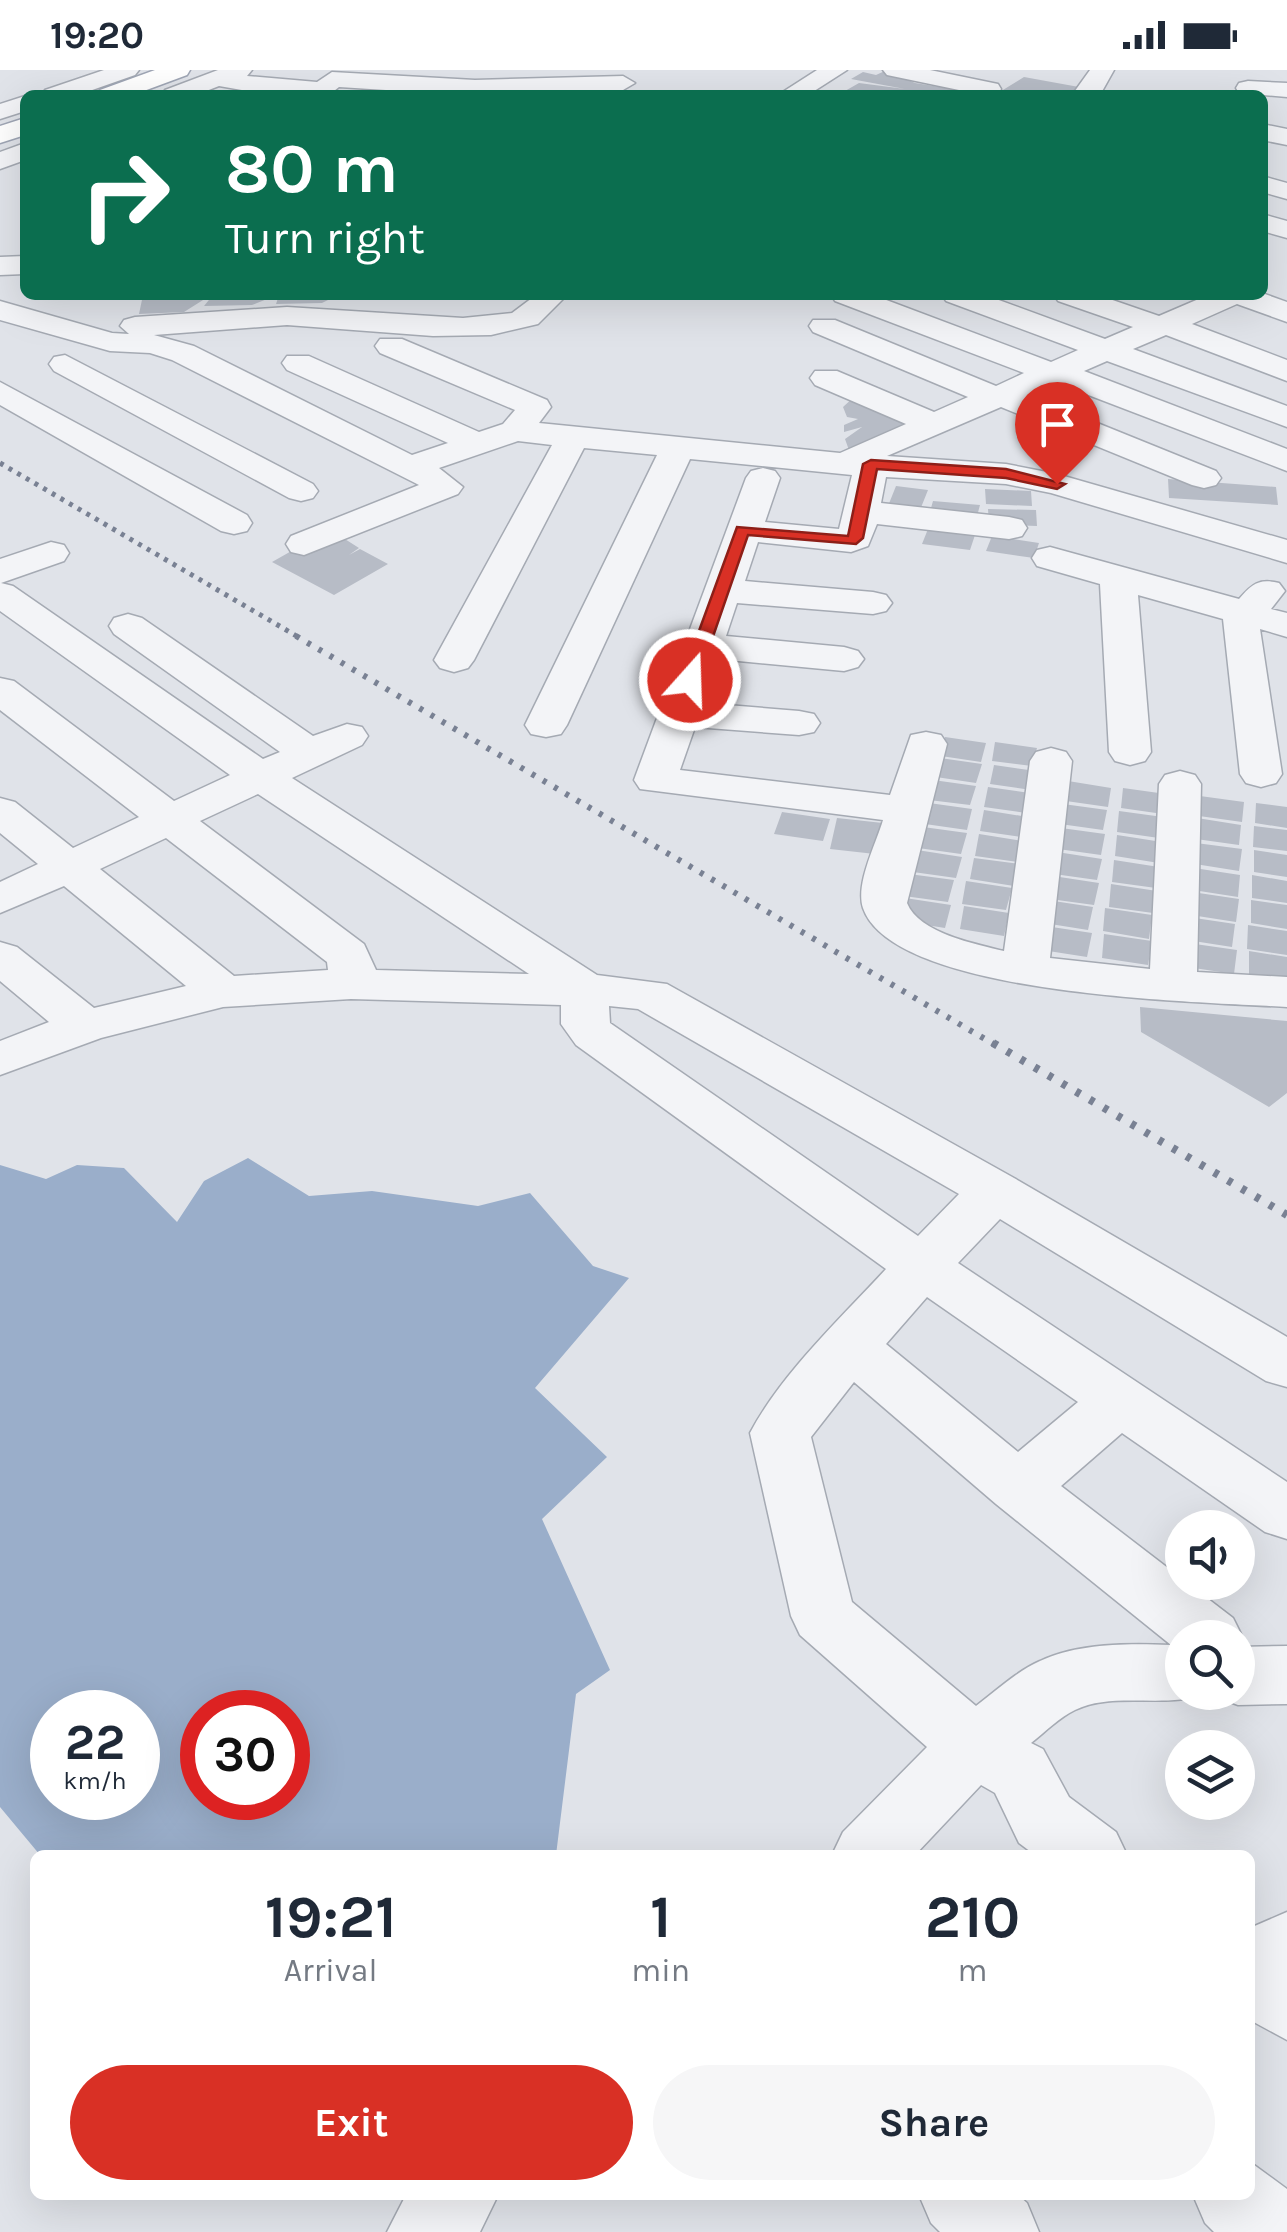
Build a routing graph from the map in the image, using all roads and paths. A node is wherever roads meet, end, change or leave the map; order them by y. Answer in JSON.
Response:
{"nodes":[{"id":1,"x":119,"y":70,"type":"edge"},
{"id":2,"x":127,"y":70,"type":"edge"},
{"id":3,"x":146,"y":70,"type":"edge"},
{"id":4,"x":178,"y":70,"type":"edge"},
{"id":5,"x":368,"y":70,"type":"edge"},
{"id":6,"x":381,"y":70,"type":"edge"},
{"id":7,"x":835,"y":70,"type":"edge"},
{"id":8,"x":895,"y":70,"type":"edge"},
{"id":9,"x":540,"y":73,"type":"edge"},
{"id":10,"x":228,"y":74,"type":"edge"},
{"id":11,"x":335,"y":74,"type":"edge"},
{"id":12,"x":605,"y":76,"type":"edge"},
{"id":13,"x":1014,"y":76,"type":"dead end"},
{"id":14,"x":1270,"y":86,"type":"edge"},
{"id":15,"x":65,"y":90,"type":"edge"},
{"id":16,"x":66,"y":90,"type":"edge"},
{"id":17,"x":91,"y":90,"type":"edge"},
{"id":18,"x":123,"y":90,"type":"edge"},
{"id":19,"x":186,"y":90,"type":"edge"},
{"id":20,"x":280,"y":90,"type":"edge"},
{"id":21,"x":305,"y":90,"type":"edge"},
{"id":22,"x":461,"y":90,"type":"edge"},
{"id":23,"x":638,"y":90,"type":"edge"},
{"id":24,"x":799,"y":90,"type":"edge"},
{"id":25,"x":975,"y":90,"type":"edge"},
{"id":26,"x":987,"y":90,"type":"edge"},
{"id":27,"x":1287,"y":102,"type":"edge"},
{"id":28,"x":548,"y":300,"type":"edge"},
{"id":29,"x":860,"y":300,"type":"edge"},
{"id":30,"x":972,"y":300,"type":"edge"},
{"id":31,"x":1084,"y":300,"type":"edge"},
{"id":32,"x":1211,"y":300,"type":"edge"},
{"id":33,"x":1231,"y":300,"type":"edge"},
{"id":34,"x":0,"y":310,"type":"edge"},
{"id":35,"x":1287,"y":312,"type":"edge"},
{"id":36,"x":382,"y":321,"type":"edge"},
{"id":37,"x":54,"y":325,"type":"junction"},
{"id":38,"x":1162,"y":325,"type":"junction"},
{"id":39,"x":824,"y":326,"type":"dead end"},
{"id":40,"x":0,"y":346,"type":"edge"},
{"id":41,"x":1107,"y":349,"type":"junction"},
{"id":42,"x":298,"y":363,"type":"dead end"},
{"id":43,"x":65,"y":364,"type":"dead end"},
{"id":44,"x":1287,"y":371,"type":"edge"},
{"id":45,"x":1054,"y":372,"type":"junction"},
{"id":46,"x":826,"y":378,"type":"dead end"},
{"id":47,"x":0,"y":392,"type":"edge"},
{"id":48,"x":998,"y":396,"type":"junction"},
{"id":49,"x":286,"y":403,"type":"junction"},
{"id":50,"x":1287,"y":417,"type":"edge"},
{"id":51,"x":936,"y":423,"type":"junction"},
{"id":52,"x":515,"y":431,"type":"junction"},
{"id":53,"x":197,"y":435,"type":"junction"},
{"id":54,"x":572,"y":438,"type":"junction"},
{"id":55,"x":476,"y":444,"type":"junction"},
{"id":56,"x":678,"y":448,"type":"junction"},
{"id":57,"x":123,"y":461,"type":"junction"},
{"id":58,"x":1287,"y":462,"type":"edge"},
{"id":59,"x":857,"y":464,"type":"junction"},
{"id":60,"x":413,"y":467,"type":"junction"},
{"id":61,"x":1066,"y":476,"type":"dead end"},
{"id":62,"x":764,"y":478,"type":"dead end"},
{"id":63,"x":1204,"y":478,"type":"dead end"},
{"id":64,"x":301,"y":490,"type":"dead end"},
{"id":65,"x":862,"y":512,"type":"junction"},
{"id":66,"x":234,"y":523,"type":"dead end"},
{"id":67,"x":1009,"y":528,"type":"dead end"},
{"id":68,"x":742,"y":530,"type":"junction"},
{"id":69,"x":304,"y":544,"type":"dead end"},
{"id":70,"x":1287,"y":552,"type":"edge"},
{"id":71,"x":50,"y":553,"type":"dead end"},
{"id":72,"x":1050,"y":558,"type":"dead end"},
{"id":73,"x":1287,"y":568,"type":"edge"},
{"id":74,"x":0,"y":572,"type":"edge"},
{"id":75,"x":1118,"y":577,"type":"junction"},
{"id":76,"x":722,"y":590,"type":"junction"},
{"id":77,"x":0,"y":594,"type":"edge"},
{"id":78,"x":873,"y":602,"type":"dead end"},
{"id":79,"x":1246,"y":613,"type":"junction"},
{"id":80,"x":1287,"y":625,"type":"edge"},
{"id":81,"x":128,"y":626,"type":"dead end"},
{"id":82,"x":702,"y":646,"type":"junction"},
{"id":83,"x":844,"y":659,"type":"dead end"},
{"id":84,"x":454,"y":660,"type":"dead end"},
{"id":85,"x":0,"y":690,"type":"edge"},
{"id":86,"x":677,"y":713,"type":"junction"},
{"id":87,"x":799,"y":723,"type":"dead end"},
{"id":88,"x":546,"y":725,"type":"dead end"},
{"id":89,"x":926,"y":744,"type":"dead end"},
{"id":90,"x":1130,"y":752,"type":"dead end"},
{"id":91,"x":1050,"y":761,"type":"dead end"},
{"id":92,"x":1261,"y":774,"type":"dead end"},
{"id":93,"x":261,"y":777,"type":"junction"},
{"id":94,"x":1180,"y":784,"type":"dead end"},
{"id":95,"x":0,"y":810,"type":"edge"},
{"id":96,"x":906,"y":810,"type":"junction"},
{"id":97,"x":171,"y":819,"type":"junction"},
{"id":98,"x":69,"y":867,"type":"junction"},
{"id":99,"x":0,"y":899,"type":"edge"},
{"id":100,"x":0,"y":957,"type":"edge"},
{"id":101,"x":1026,"y":972,"type":"junction"},
{"id":102,"x":1173,"y":983,"type":"junction"},
{"id":103,"x":351,"y":984,"type":"junction"},
{"id":104,"x":588,"y":990,"type":"junction"},
{"id":105,"x":224,"y":992,"type":"junction"},
{"id":106,"x":1287,"y":992,"type":"edge"},
{"id":107,"x":85,"y":1026,"type":"junction"},
{"id":108,"x":0,"y":1059,"type":"edge"},
{"id":109,"x":994,"y":1192,"type":"junction"},
{"id":110,"x":920,"y":1265,"type":"junction"},
{"id":111,"x":850,"y":1344,"type":"junction"},
{"id":112,"x":1287,"y":1365,"type":"edge"},
{"id":113,"x":1121,"y":1400,"type":"junction"},
{"id":114,"x":1018,"y":1487,"type":"junction"},
{"id":115,"x":1287,"y":1514,"type":"edge"},
{"id":116,"x":1187,"y":1620,"type":"edge"},
{"id":117,"x":1165,"y":1673,"type":"edge"},
{"id":118,"x":974,"y":1746,"type":"junction"},
{"id":119,"x":873,"y":1850,"type":"edge"},
{"id":120,"x":1084,"y":1850,"type":"edge"},
{"id":121,"x":1287,"y":1947,"type":"edge"},
{"id":122,"x":1255,"y":1967,"type":"edge"},
{"id":123,"x":1255,"y":1974,"type":"edge"},
{"id":124,"x":1287,"y":2003,"type":"edge"},
{"id":125,"x":454,"y":2200,"type":"edge"},
{"id":126,"x":964,"y":2200,"type":"edge"},
{"id":127,"x":1239,"y":2200,"type":"edge"},
{"id":128,"x":428,"y":2232,"type":"edge"},
{"id":129,"x":998,"y":2232,"type":"edge"},
{"id":130,"x":1275,"y":2232,"type":"edge"}],
"edges":[{"from":1,"to":15,"type":"street"},
{"from":2,"to":16,"type":"street"},
{"from":3,"to":17,"type":"main road"},
{"from":4,"to":18,"type":"main road"},
{"from":5,"to":6,"type":"street"},
{"from":7,"to":24,"type":"street"},
{"from":8,"to":25,"type":"street"},
{"from":9,"to":12,"type":"street"},
{"from":9,"to":22,"type":"street"},
{"from":10,"to":19,"type":"street"},
{"from":10,"to":20,"type":"street"},
{"from":11,"to":21,"type":"street"},
{"from":11,"to":22,"type":"street"},
{"from":12,"to":22,"type":"street"},
{"from":12,"to":23,"type":"street"},
{"from":13,"to":26,"type":"street"},
{"from":14,"to":27,"type":"street"},
{"from":28,"to":36,"type":"street"},
{"from":29,"to":45,"type":"street"},
{"from":30,"to":41,"type":"street"},
{"from":31,"to":38,"type":"street"},
{"from":32,"to":38,"type":"street"},
{"from":33,"to":35,"type":"street"},
{"from":34,"to":37,"type":"street"},
{"from":36,"to":37,"type":"street"},
{"from":36,"to":52,"type":"street"},
{"from":37,"to":40,"type":"street"},
{"from":37,"to":49,"type":"street"},
{"from":38,"to":41,"type":"street"},
{"from":38,"to":44,"type":"street"},
{"from":39,"to":48,"type":"street"},
{"from":41,"to":45,"type":"street"},
{"from":41,"to":50,"type":"street"},
{"from":42,"to":55,"type":"street"},
{"from":43,"to":53,"type":"street"},
{"from":45,"to":48,"type":"street"},
{"from":45,"to":58,"type":"street"},
{"from":46,"to":51,"type":"street"},
{"from":47,"to":57,"type":"street"},
{"from":48,"to":51,"type":"street"},
{"from":48,"to":63,"type":"street"},
{"from":49,"to":53,"type":"street"},
{"from":49,"to":60,"type":"street"},
{"from":51,"to":59,"type":"street"},
{"from":51,"to":61,"type":"street"},
{"from":52,"to":54,"type":"street"},
{"from":52,"to":55,"type":"street"},
{"from":53,"to":57,"type":"street"},
{"from":53,"to":64,"type":"street"},
{"from":54,"to":56,"type":"street"},
{"from":54,"to":84,"type":"street"},
{"from":55,"to":60,"type":"street"},
{"from":56,"to":59,"type":"street"},
{"from":56,"to":88,"type":"street"},
{"from":57,"to":66,"type":"street"},
{"from":59,"to":65,"type":"street"},
{"from":59,"to":70,"type":"street"},
{"from":60,"to":69,"type":"street"},
{"from":62,"to":68,"type":"street"},
{"from":65,"to":67,"type":"street"},
{"from":65,"to":68,"type":"street"},
{"from":68,"to":76,"type":"street"},
{"from":71,"to":74,"type":"street"},
{"from":72,"to":75,"type":"street"},
{"from":73,"to":79,"type":"street"},
{"from":75,"to":79,"type":"street"},
{"from":75,"to":90,"type":"street"},
{"from":76,"to":78,"type":"street"},
{"from":76,"to":82,"type":"street"},
{"from":77,"to":93,"type":"street"},
{"from":79,"to":80,"type":"street"},
{"from":79,"to":92,"type":"street"},
{"from":81,"to":93,"type":"street"},
{"from":82,"to":83,"type":"street"},
{"from":82,"to":86,"type":"street"},
{"from":85,"to":97,"type":"street"},
{"from":86,"to":87,"type":"street"},
{"from":86,"to":96,"type":"street"},
{"from":89,"to":96,"type":"street"},
{"from":91,"to":101,"type":"street"},
{"from":93,"to":97,"type":"street"},
{"from":93,"to":104,"type":"street"},
{"from":94,"to":102,"type":"street"},
{"from":95,"to":98,"type":"street"},
{"from":96,"to":101,"type":"street"},
{"from":97,"to":98,"type":"street"},
{"from":97,"to":103,"type":"street"},
{"from":98,"to":99,"type":"street"},
{"from":98,"to":105,"type":"street"},
{"from":100,"to":107,"type":"street"},
{"from":101,"to":102,"type":"street"},
{"from":102,"to":106,"type":"street"},
{"from":103,"to":104,"type":"street"},
{"from":103,"to":105,"type":"street"},
{"from":104,"to":109,"type":"street"},
{"from":104,"to":110,"type":"street"},
{"from":105,"to":107,"type":"street"},
{"from":107,"to":108,"type":"street"},
{"from":109,"to":110,"type":"street"},
{"from":109,"to":112,"type":"street"},
{"from":110,"to":111,"type":"street"},
{"from":110,"to":113,"type":"street"},
{"from":111,"to":114,"type":"street"},
{"from":111,"to":118,"type":"street"},
{"from":113,"to":114,"type":"street"},
{"from":113,"to":115,"type":"street"},
{"from":114,"to":116,"type":"street"},
{"from":117,"to":118,"type":"street"},
{"from":118,"to":119,"type":"street"},
{"from":118,"to":120,"type":"street"},
{"from":121,"to":122,"type":"street"},
{"from":123,"to":124,"type":"street"},
{"from":125,"to":128,"type":"street"},
{"from":126,"to":129,"type":"street"},
{"from":127,"to":130,"type":"street"}]}
